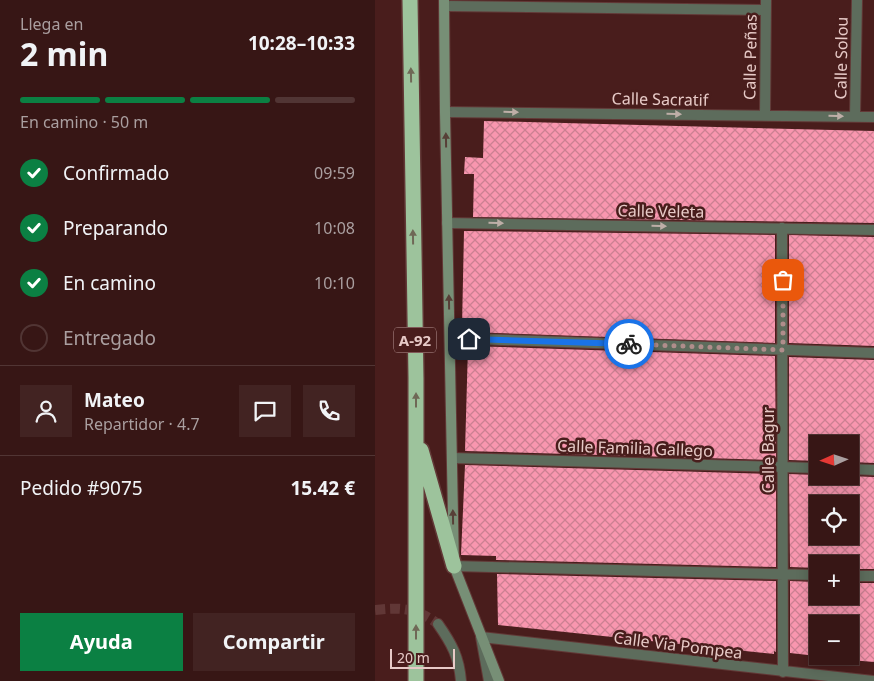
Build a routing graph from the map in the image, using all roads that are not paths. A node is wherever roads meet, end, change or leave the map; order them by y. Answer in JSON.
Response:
{"nodes":[{"id":1,"x":410,"y":0,"type":"edge"},
{"id":2,"x":857,"y":0,"type":"edge"},
{"id":3,"x":445,"y":3,"type":"edge"},
{"id":4,"x":766,"y":5,"type":"edge"},
{"id":5,"x":445,"y":112,"type":"junction"},
{"id":6,"x":765,"y":115,"type":"junction"},
{"id":7,"x":855,"y":116,"type":"junction"},
{"id":8,"x":874,"y":117,"type":"edge"},
{"id":9,"x":447,"y":223,"type":"junction"},
{"id":10,"x":782,"y":228,"type":"junction"},
{"id":11,"x":874,"y":230,"type":"edge"},
{"id":12,"x":450,"y":338,"type":"junction"},
{"id":13,"x":783,"y":350,"type":"junction"},
{"id":14,"x":874,"y":353,"type":"edge"},
{"id":15,"x":416,"y":432,"type":"junction"},
{"id":16,"x":452,"y":458,"type":"junction"},
{"id":17,"x":783,"y":468,"type":"junction"},
{"id":18,"x":809,"y":468,"type":"edge"},
{"id":19,"x":859,"y":469,"type":"edge"},
{"id":20,"x":874,"y":470,"type":"edge"},
{"id":21,"x":455,"y":566,"type":"junction"},
{"id":22,"x":783,"y":574,"type":"junction"},
{"id":23,"x":809,"y":575,"type":"edge"},
{"id":24,"x":859,"y":576,"type":"edge"},
{"id":25,"x":874,"y":576,"type":"edge"},
{"id":26,"x":438,"y":624,"type":"tunnel mouth"},
{"id":27,"x":481,"y":637,"type":"junction"},
{"id":28,"x":783,"y":672,"type":"junction"},
{"id":29,"x":416,"y":681,"type":"edge"},
{"id":30,"x":461,"y":681,"type":"edge"},
{"id":31,"x":489,"y":681,"type":"edge"},
{"id":32,"x":499,"y":681,"type":"edge"},
{"id":33,"x":873,"y":681,"type":"edge"}],
"edges":[{"from":15,"to":1,"type":"highway","number":"A-92","one_way":true},
{"from":2,"to":7,"type":"street","name":"Calle Solou"},
{"from":3,"to":4,"type":"street"},
{"from":3,"to":5,"type":"street"},
{"from":4,"to":6,"type":"street","name":"Calle Peñas"},
{"from":5,"to":6,"type":"street","name":"Calle Sacratif","one_way":true},
{"from":9,"to":5,"type":"street","one_way":true},
{"from":6,"to":7,"type":"street","name":"Calle Sacratif","one_way":true},
{"from":7,"to":8,"type":"street","name":"Calle Sacratif"},
{"from":9,"to":10,"type":"street","name":"Calle Veleta","one_way":true},
{"from":12,"to":9,"type":"street","one_way":true},
{"from":10,"to":11,"type":"street","name":"Calle Veleta"},
{"from":10,"to":13,"type":"street","name":"Calle Bagur"},
{"from":12,"to":13,"type":"street"},
{"from":12,"to":16,"type":"street"},
{"from":13,"to":14,"type":"street"},
{"from":13,"to":17,"type":"street","name":"Calle Bagur"},
{"from":15,"to":21,"type":"highway"},
{"from":29,"to":15,"type":"highway","number":"A-92","one_way":true},
{"from":16,"to":17,"type":"street","name":"Calle Familia Gallego"},
{"from":21,"to":16,"type":"street","one_way":true},
{"from":17,"to":18,"type":"street","name":"Calle Familia Gallego"},
{"from":17,"to":22,"type":"street","name":"Calle Bagur"},
{"from":19,"to":20,"type":"street"},
{"from":21,"to":22,"type":"street"},
{"from":21,"to":27,"type":"street"},
{"from":22,"to":23,"type":"street"},
{"from":22,"to":28,"type":"street","name":"Calle Bagur"},
{"from":24,"to":25,"type":"street"},
{"from":26,"to":30,"type":"street"},
{"from":27,"to":28,"type":"street","name":"Calle Via Pompea"},
{"from":27,"to":31,"type":"street"},
{"from":27,"to":32,"type":"street"},
{"from":28,"to":33,"type":"street","name":"Calle Via Pompea"}]}
